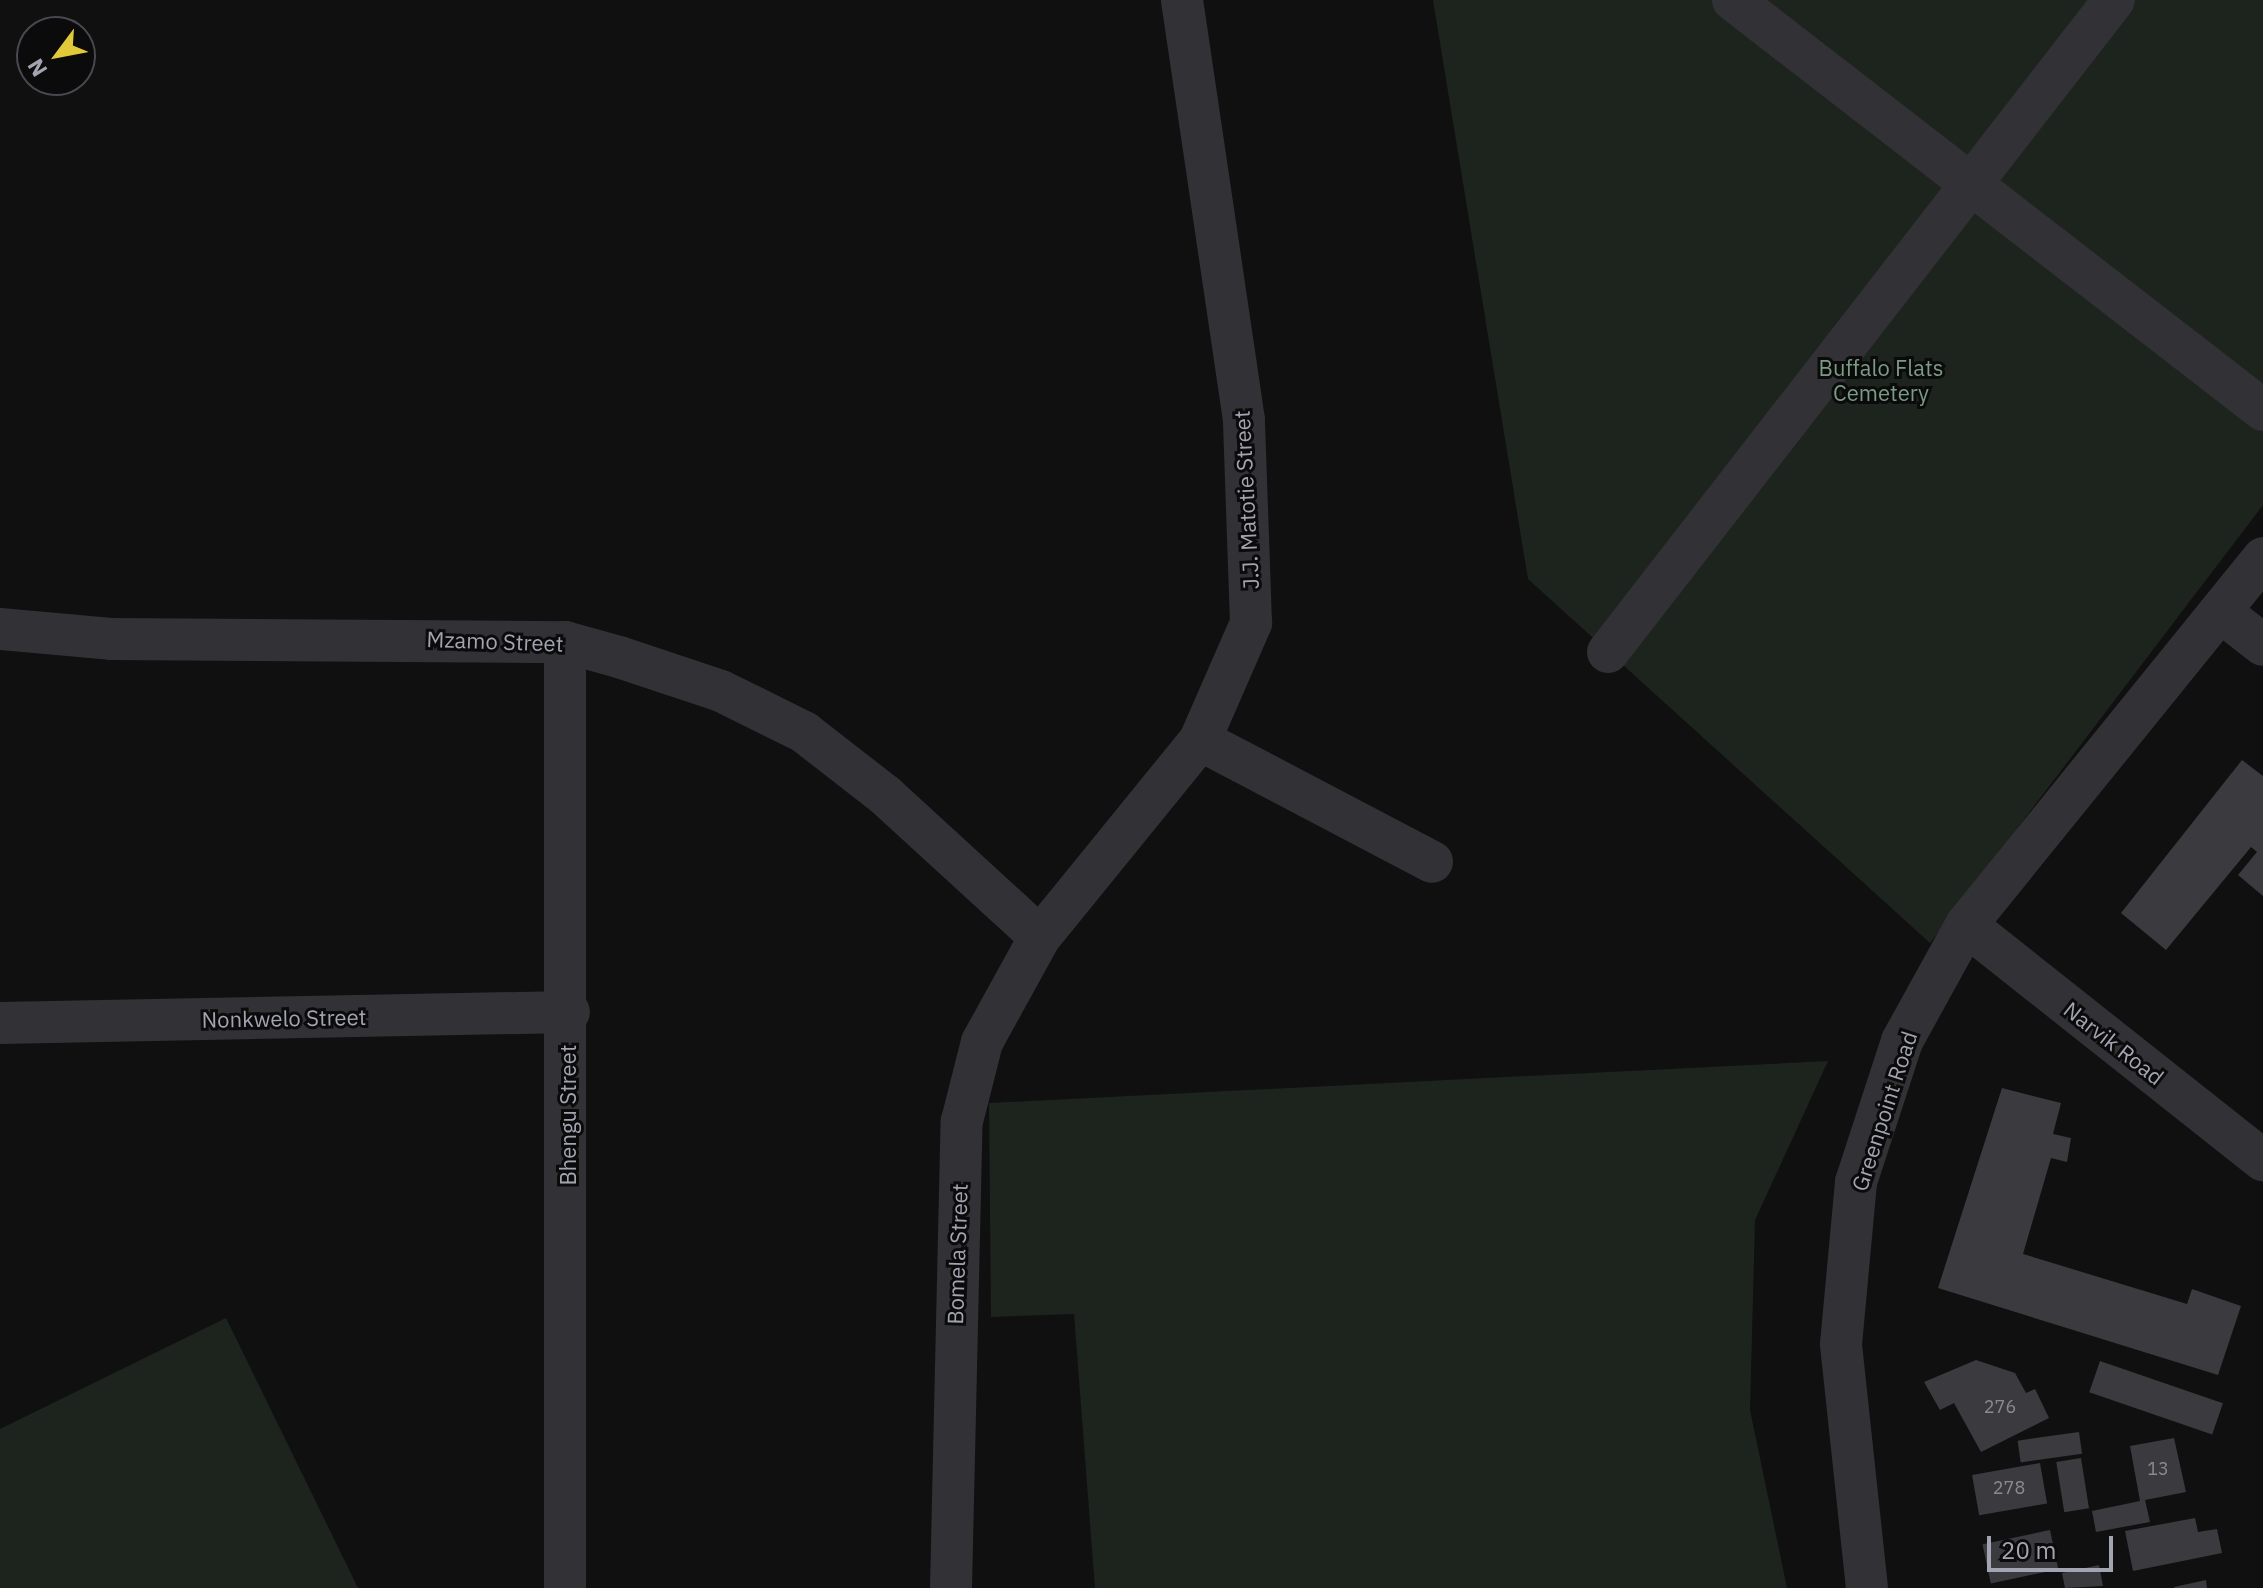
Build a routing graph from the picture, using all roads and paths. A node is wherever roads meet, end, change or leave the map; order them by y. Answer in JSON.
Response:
{"nodes":[{"id":1,"x":1182,"y":0,"type":"edge"},
{"id":2,"x":1733,"y":0,"type":"edge"},
{"id":3,"x":2114,"y":0,"type":"edge"},
{"id":4,"x":1974,"y":183,"type":"junction"},
{"id":5,"x":2263,"y":410,"type":"edge"},
{"id":6,"x":2263,"y":558,"type":"edge"},
{"id":7,"x":2221,"y":612,"type":"junction"},
{"id":8,"x":0,"y":629,"type":"edge"},
{"id":9,"x":565,"y":642,"type":"junction"},
{"id":10,"x":2263,"y":645,"type":"edge"},
{"id":11,"x":1608,"y":652,"type":"dead end"},
{"id":12,"x":1200,"y":740,"type":"junction"},
{"id":13,"x":1432,"y":862,"type":"dead end"},
{"id":14,"x":1966,"y":925,"type":"junction"},
{"id":15,"x":1040,"y":937,"type":"junction"},
{"id":16,"x":569,"y":1012,"type":"junction"},
{"id":17,"x":0,"y":1023,"type":"edge"},
{"id":18,"x":2263,"y":1160,"type":"edge"},
{"id":19,"x":565,"y":1588,"type":"edge"},
{"id":20,"x":951,"y":1588,"type":"edge"},
{"id":21,"x":1867,"y":1588,"type":"edge"}],
"edges":[{"from":1,"to":12,"type":"street","name":"J.J. Matotie Street"},
{"from":2,"to":4,"type":"street"},
{"from":3,"to":4,"type":"street"},
{"from":4,"to":5,"type":"street"},
{"from":4,"to":11,"type":"street"},
{"from":6,"to":7,"type":"street","name":"Greenpoint Road"},
{"from":7,"to":10,"type":"street"},
{"from":7,"to":14,"type":"street","name":"Greenpoint Road"},
{"from":8,"to":9,"type":"street","name":"Mzamo Street"},
{"from":9,"to":15,"type":"street","name":"Mzamo Street"},
{"from":9,"to":16,"type":"street","name":"Bhengu Street"},
{"from":12,"to":13,"type":"street"},
{"from":12,"to":15,"type":"street","name":"J.J. Matotie Street"},
{"from":14,"to":18,"type":"street","name":"Narvik Road"},
{"from":14,"to":21,"type":"street","name":"Greenpoint Road"},
{"from":15,"to":20,"type":"street","name":"Bomela Street"},
{"from":16,"to":17,"type":"street","name":"Nonkwelo Street"},
{"from":16,"to":19,"type":"street","name":"Bhengu Street"}]}
